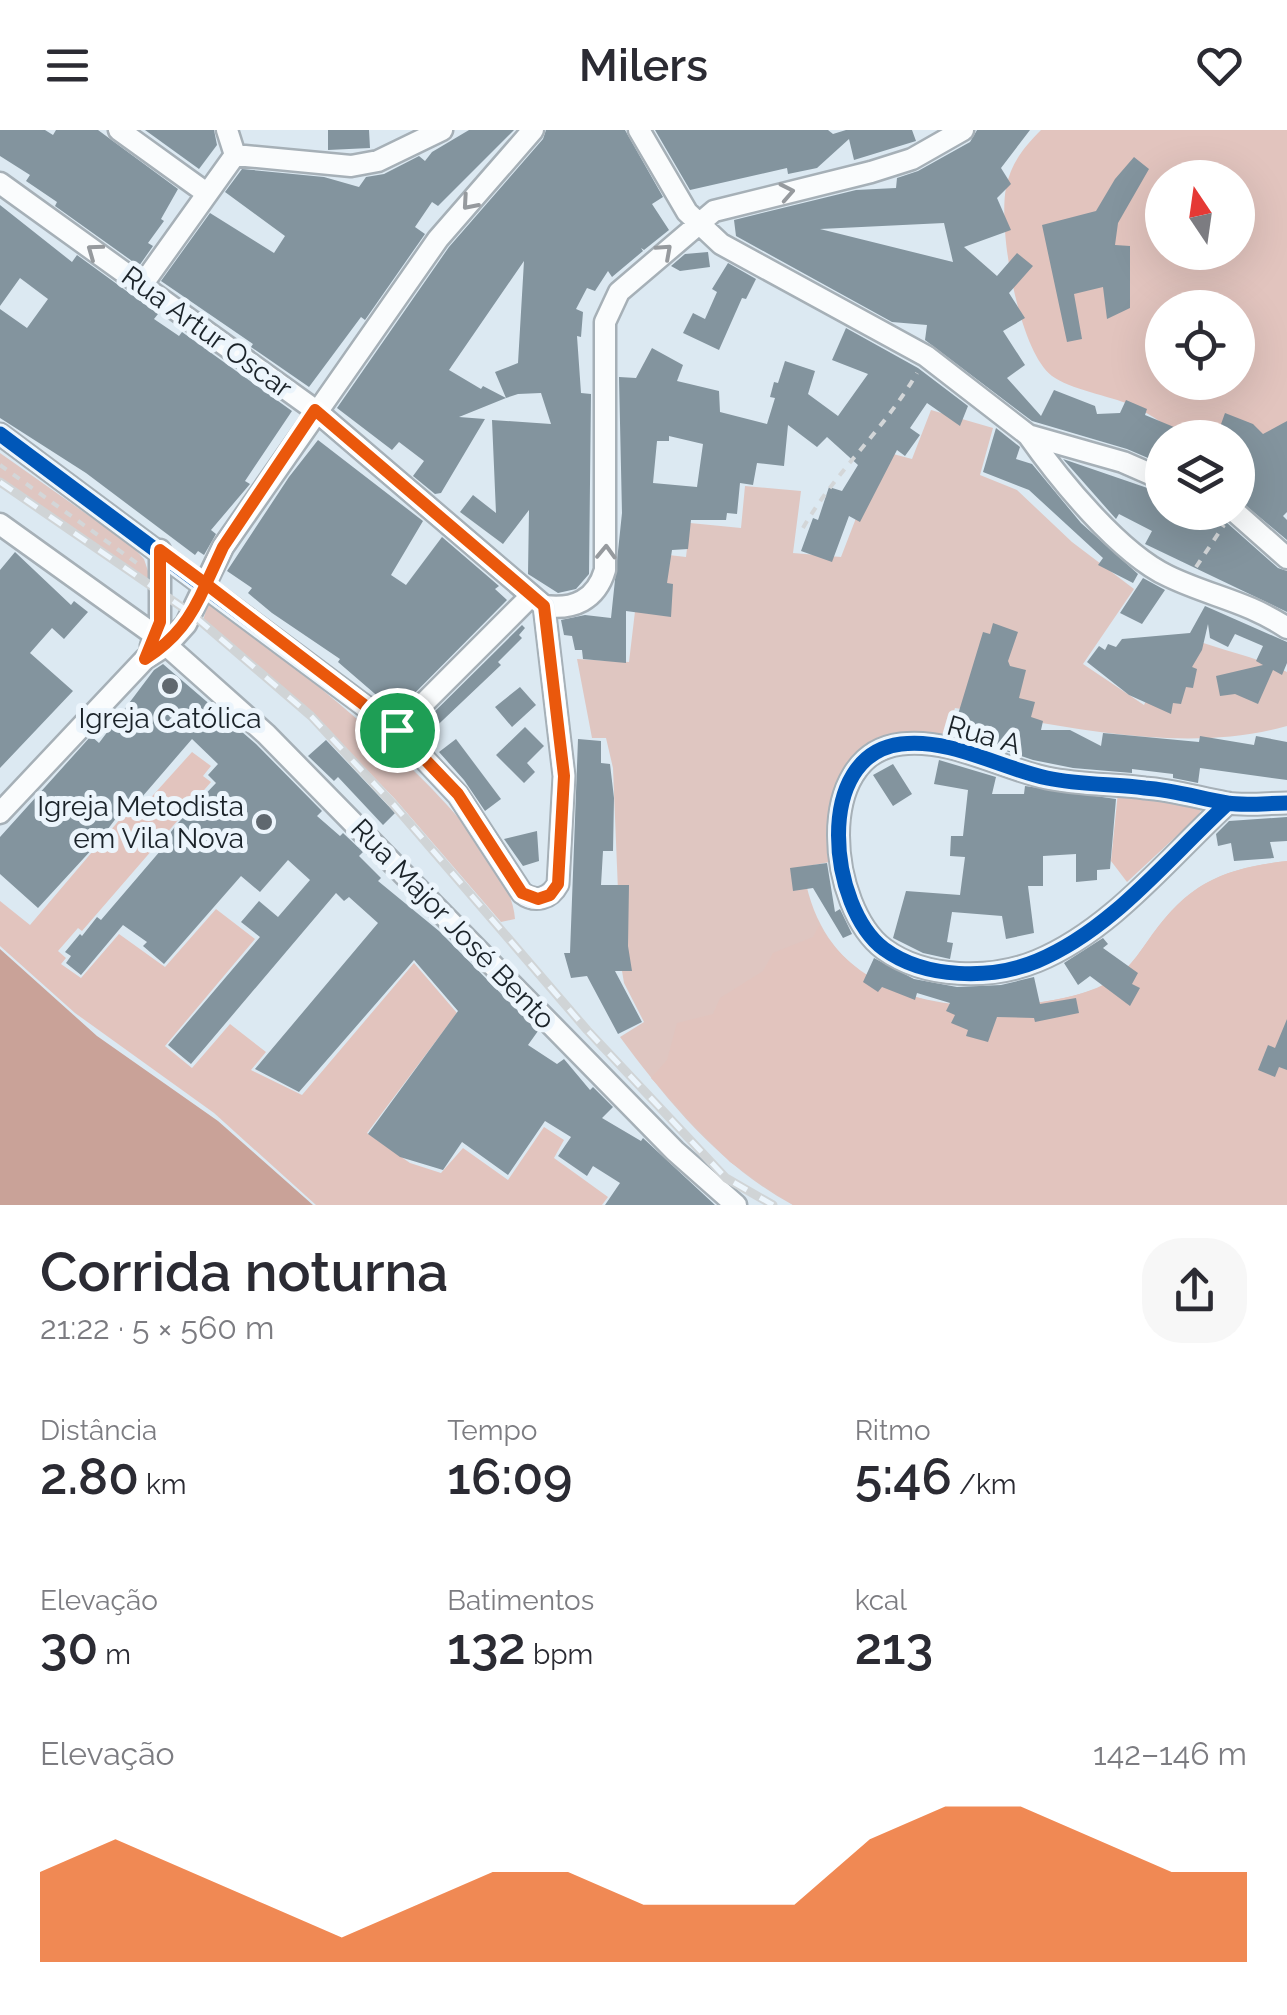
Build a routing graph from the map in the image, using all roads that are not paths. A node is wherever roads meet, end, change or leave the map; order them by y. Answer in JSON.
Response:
{"nodes":[{"id":1,"x":119,"y":130,"type":"edge"},
{"id":2,"x":227,"y":130,"type":"edge"},
{"id":3,"x":442,"y":130,"type":"edge"},
{"id":4,"x":533,"y":130,"type":"edge"},
{"id":5,"x":639,"y":130,"type":"edge"},
{"id":6,"x":963,"y":130,"type":"edge"},
{"id":7,"x":235,"y":155,"type":"junction"},
{"id":8,"x":0,"y":183,"type":"edge"},
{"id":9,"x":205,"y":192,"type":"junction"},
{"id":10,"x":696,"y":223,"type":"junction"},
{"id":11,"x":142,"y":285,"type":"junction"},
{"id":12,"x":315,"y":410,"type":"junction"},
{"id":13,"x":0,"y":434,"type":"edge"},
{"id":14,"x":1028,"y":435,"type":"junction"},
{"id":15,"x":1145,"y":472,"type":"edge"},
{"id":16,"x":0,"y":524,"type":"edge"},
{"id":17,"x":1255,"y":530,"type":"edge"},
{"id":18,"x":160,"y":550,"type":"junction"},
{"id":19,"x":1287,"y":558,"type":"edge"},
{"id":20,"x":206,"y":584,"type":"junction"},
{"id":21,"x":538,"y":601,"type":"junction"},
{"id":22,"x":1287,"y":628,"type":"edge"},
{"id":23,"x":161,"y":640,"type":"junction"},
{"id":24,"x":397,"y":730,"type":"junction"},
{"id":25,"x":1228,"y":803,"type":"junction"},
{"id":26,"x":1287,"y":803,"type":"edge"},
{"id":27,"x":0,"y":813,"type":"edge"},
{"id":28,"x":736,"y":1205,"type":"edge"}],
"edges":[{"from":1,"to":9,"type":"street"},
{"from":2,"to":7,"type":"street"},
{"from":3,"to":7,"type":"street"},
{"from":4,"to":12,"type":"street","one_way":true},
{"from":5,"to":10,"type":"street"},
{"from":10,"to":6,"type":"street","one_way":true},
{"from":7,"to":9,"type":"street"},
{"from":11,"to":8,"type":"street","name":"Rua Artur Oscar","one_way":true},
{"from":9,"to":11,"type":"street"},
{"from":10,"to":14,"type":"street"},
{"from":21,"to":10,"type":"street","one_way":true},
{"from":11,"to":12,"type":"street","name":"Rua Artur Oscar"},
{"from":12,"to":20,"type":"street"},
{"from":12,"to":21,"type":"street","name":"Rua Artur Oscar"},
{"from":13,"to":18,"type":"street"},
{"from":14,"to":15,"type":"street"},
{"from":14,"to":22,"type":"street"},
{"from":16,"to":23,"type":"street","name":"Rua Major José Bento"},
{"from":17,"to":19,"type":"street"},
{"from":18,"to":20,"type":"street"},
{"from":18,"to":23,"type":"street"},
{"from":20,"to":23,"type":"street"},
{"from":20,"to":24,"type":"street"},
{"from":21,"to":24,"type":"street"},
{"from":21,"to":24,"type":"street"},
{"from":23,"to":27,"type":"street"},
{"from":23,"to":28,"type":"street","name":"Rua Major José Bento"},
{"from":25,"to":25,"type":"street","name":"Rua A"},
{"from":25,"to":26,"type":"street","name":"Rua A"}]}
